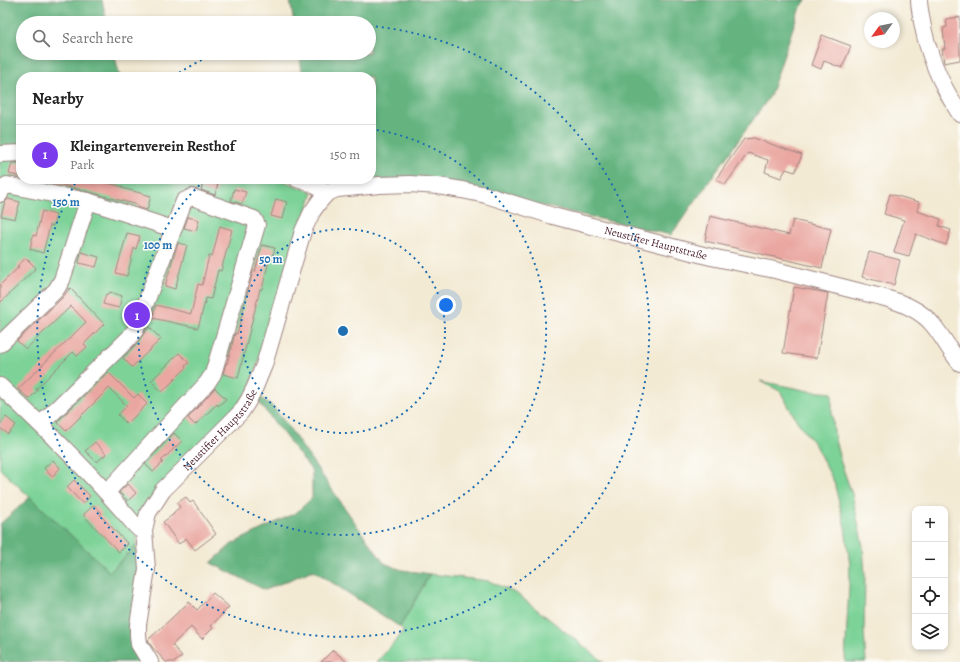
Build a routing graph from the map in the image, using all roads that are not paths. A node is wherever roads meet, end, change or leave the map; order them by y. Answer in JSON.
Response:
{"nodes":[{"id":1,"x":919,"y":0,"type":"edge"},
{"id":2,"x":960,"y":114,"type":"edge"},
{"id":3,"x":16,"y":153,"type":"edge"},
{"id":4,"x":0,"y":154,"type":"edge"},
{"id":5,"x":313,"y":184,"type":"edge"},
{"id":6,"x":0,"y":194,"type":"edge"},
{"id":7,"x":327,"y":194,"type":"junction"},
{"id":8,"x":88,"y":200,"type":"junction"},
{"id":9,"x":173,"y":229,"type":"junction"},
{"id":10,"x":0,"y":344,"type":"edge"},
{"id":11,"x":960,"y":363,"type":"edge"},
{"id":12,"x":0,"y":386,"type":"edge"},
{"id":13,"x":41,"y":424,"type":"junction"},
{"id":14,"x":107,"y":492,"type":"junction"},
{"id":15,"x":144,"y":530,"type":"junction"},
{"id":16,"x":150,"y":662,"type":"edge"}],
"edges":[{"from":1,"to":2,"type":"street"},
{"from":3,"to":4,"type":"street"},
{"from":5,"to":7,"type":"street"},
{"from":6,"to":8,"type":"street"},
{"from":7,"to":11,"type":"street","name":"Neustifter Hauptstraße"},
{"from":7,"to":15,"type":"street","name":"Neustifter Hauptstraße"},
{"from":8,"to":9,"type":"street"},
{"from":8,"to":10,"type":"street"},
{"from":9,"to":13,"type":"street"},
{"from":9,"to":14,"type":"street"},
{"from":12,"to":13,"type":"street"},
{"from":13,"to":14,"type":"street"},
{"from":14,"to":15,"type":"street"},
{"from":15,"to":16,"type":"street","name":"Neustifter Hauptstraße"}]}
